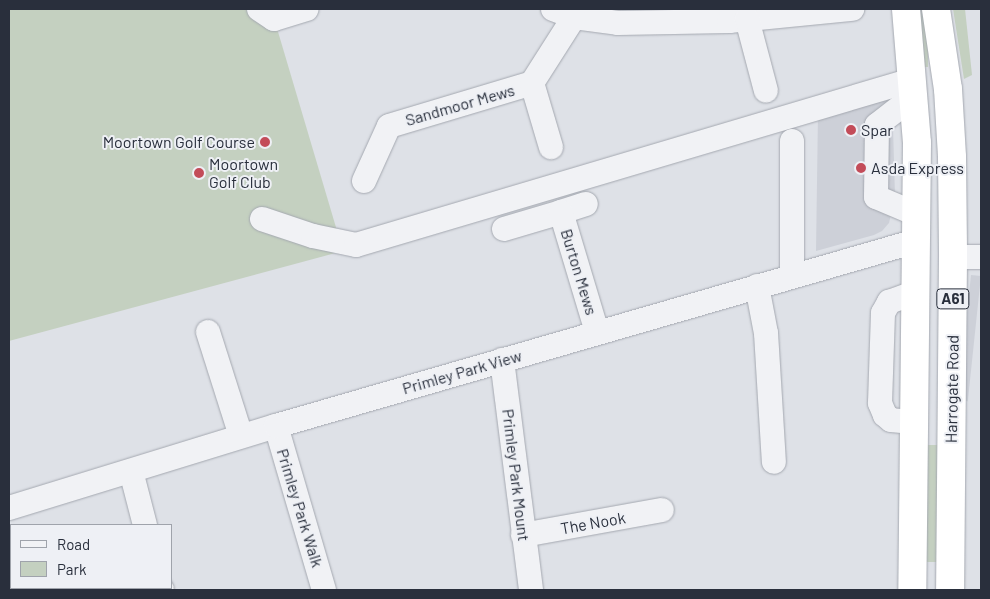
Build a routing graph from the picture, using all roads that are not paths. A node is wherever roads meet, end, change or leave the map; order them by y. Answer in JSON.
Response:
{"nodes":[{"id":1,"x":259,"y":9,"type":"edge"},
{"id":2,"x":307,"y":9,"type":"edge"},
{"id":3,"x":852,"y":9,"type":"edge"},
{"id":4,"x":906,"y":9,"type":"edge"},
{"id":5,"x":936,"y":9,"type":"edge"},
{"id":6,"x":564,"y":13,"type":"edge"},
{"id":7,"x":747,"y":19,"type":"junction"},
{"id":8,"x":532,"y":84,"type":"junction"},
{"id":9,"x":913,"y":88,"type":"junction"},
{"id":10,"x":766,"y":91,"type":"dead end"},
{"id":11,"x":950,"y":104,"type":"junction"},
{"id":12,"x":792,"y":141,"type":"dead end"},
{"id":13,"x":551,"y":147,"type":"dead end"},
{"id":14,"x":364,"y":182,"type":"dead end"},
{"id":15,"x":586,"y":204,"type":"dead end"},
{"id":16,"x":561,"y":212,"type":"junction"},
{"id":17,"x":916,"y":214,"type":"junction"},
{"id":18,"x":262,"y":219,"type":"dead end"},
{"id":19,"x":504,"y":229,"type":"dead end"},
{"id":20,"x":916,"y":241,"type":"junction"},
{"id":21,"x":953,"y":257,"type":"junction"},
{"id":22,"x":981,"y":257,"type":"edge"},
{"id":23,"x":792,"y":276,"type":"junction"},
{"id":24,"x":757,"y":286,"type":"junction"},
{"id":25,"x":952,"y":328,"type":"junction"},
{"id":26,"x":208,"y":332,"type":"dead end"},
{"id":27,"x":597,"y":332,"type":"junction"},
{"id":28,"x":502,"y":360,"type":"junction"},
{"id":29,"x":913,"y":422,"type":"junction"},
{"id":30,"x":276,"y":426,"type":"junction"},
{"id":31,"x":241,"y":436,"type":"junction"},
{"id":32,"x":774,"y":462,"type":"dead end"},
{"id":33,"x":131,"y":471,"type":"junction"},
{"id":34,"x":9,"y":508,"type":"edge"},
{"id":35,"x":662,"y":510,"type":"dead end"},
{"id":36,"x":145,"y":524,"type":"edge"},
{"id":37,"x":523,"y":535,"type":"junction"},
{"id":38,"x":950,"y":583,"type":"edge"},
{"id":39,"x":324,"y":590,"type":"edge"},
{"id":40,"x":531,"y":590,"type":"edge"},
{"id":41,"x":912,"y":590,"type":"edge"},
{"id":42,"x":923,"y":590,"type":"edge"}],
"edges":[{"from":1,"to":2,"type":"street"},
{"from":3,"to":7,"type":"street"},
{"from":4,"to":9,"type":"highway","number":"A61"},
{"from":5,"to":11,"type":"highway","name":"Harrogate Road","number":"A61"},
{"from":6,"to":7,"type":"street"},
{"from":6,"to":8,"type":"street","name":"Sandmoor Mews"},
{"from":7,"to":10,"type":"street"},
{"from":8,"to":13,"type":"street","name":"Sandmoor Mews"},
{"from":8,"to":14,"type":"street","name":"Sandmoor Mews"},
{"from":9,"to":17,"type":"highway","number":"A61"},
{"from":9,"to":17,"type":"street"},
{"from":9,"to":18,"type":"street"},
{"from":11,"to":20,"type":"highway"},
{"from":11,"to":21,"type":"highway","name":"Harrogate Road","number":"A61"},
{"from":12,"to":23,"type":"street"},
{"from":15,"to":16,"type":"street","name":"Burton Mews"},
{"from":16,"to":19,"type":"street","name":"Burton Mews"},
{"from":16,"to":27,"type":"street","name":"Burton Mews"},
{"from":17,"to":20,"type":"highway","number":"A61"},
{"from":20,"to":23,"type":"street","name":"Primley Park View"},
{"from":20,"to":29,"type":"highway","number":"A61"},
{"from":21,"to":22,"type":"street"},
{"from":21,"to":25,"type":"highway","name":"Harrogate Road","number":"A61"},
{"from":23,"to":24,"type":"street","name":"Primley Park View"},
{"from":24,"to":27,"type":"street","name":"Primley Park View"},
{"from":24,"to":32,"type":"street"},
{"from":25,"to":29,"type":"highway"},
{"from":25,"to":38,"type":"highway","name":"Harrogate Road","number":"A61"},
{"from":26,"to":31,"type":"street"},
{"from":27,"to":28,"type":"street","name":"Primley Park View"},
{"from":28,"to":30,"type":"street","name":"Primley Park View"},
{"from":28,"to":37,"type":"street","name":"Primley Park Mount"},
{"from":29,"to":41,"type":"highway","number":"A61"},
{"from":30,"to":31,"type":"street","name":"Primley Park View"},
{"from":30,"to":39,"type":"street","name":"Primley Park Walk"},
{"from":31,"to":33,"type":"street","name":"Primley Park View"},
{"from":33,"to":34,"type":"street","name":"Primley Park View"},
{"from":33,"to":36,"type":"street"},
{"from":35,"to":37,"type":"street","name":"The Nook"},
{"from":37,"to":40,"type":"street","name":"Primley Park Mount"},
{"from":38,"to":42,"type":"highway"}]}
